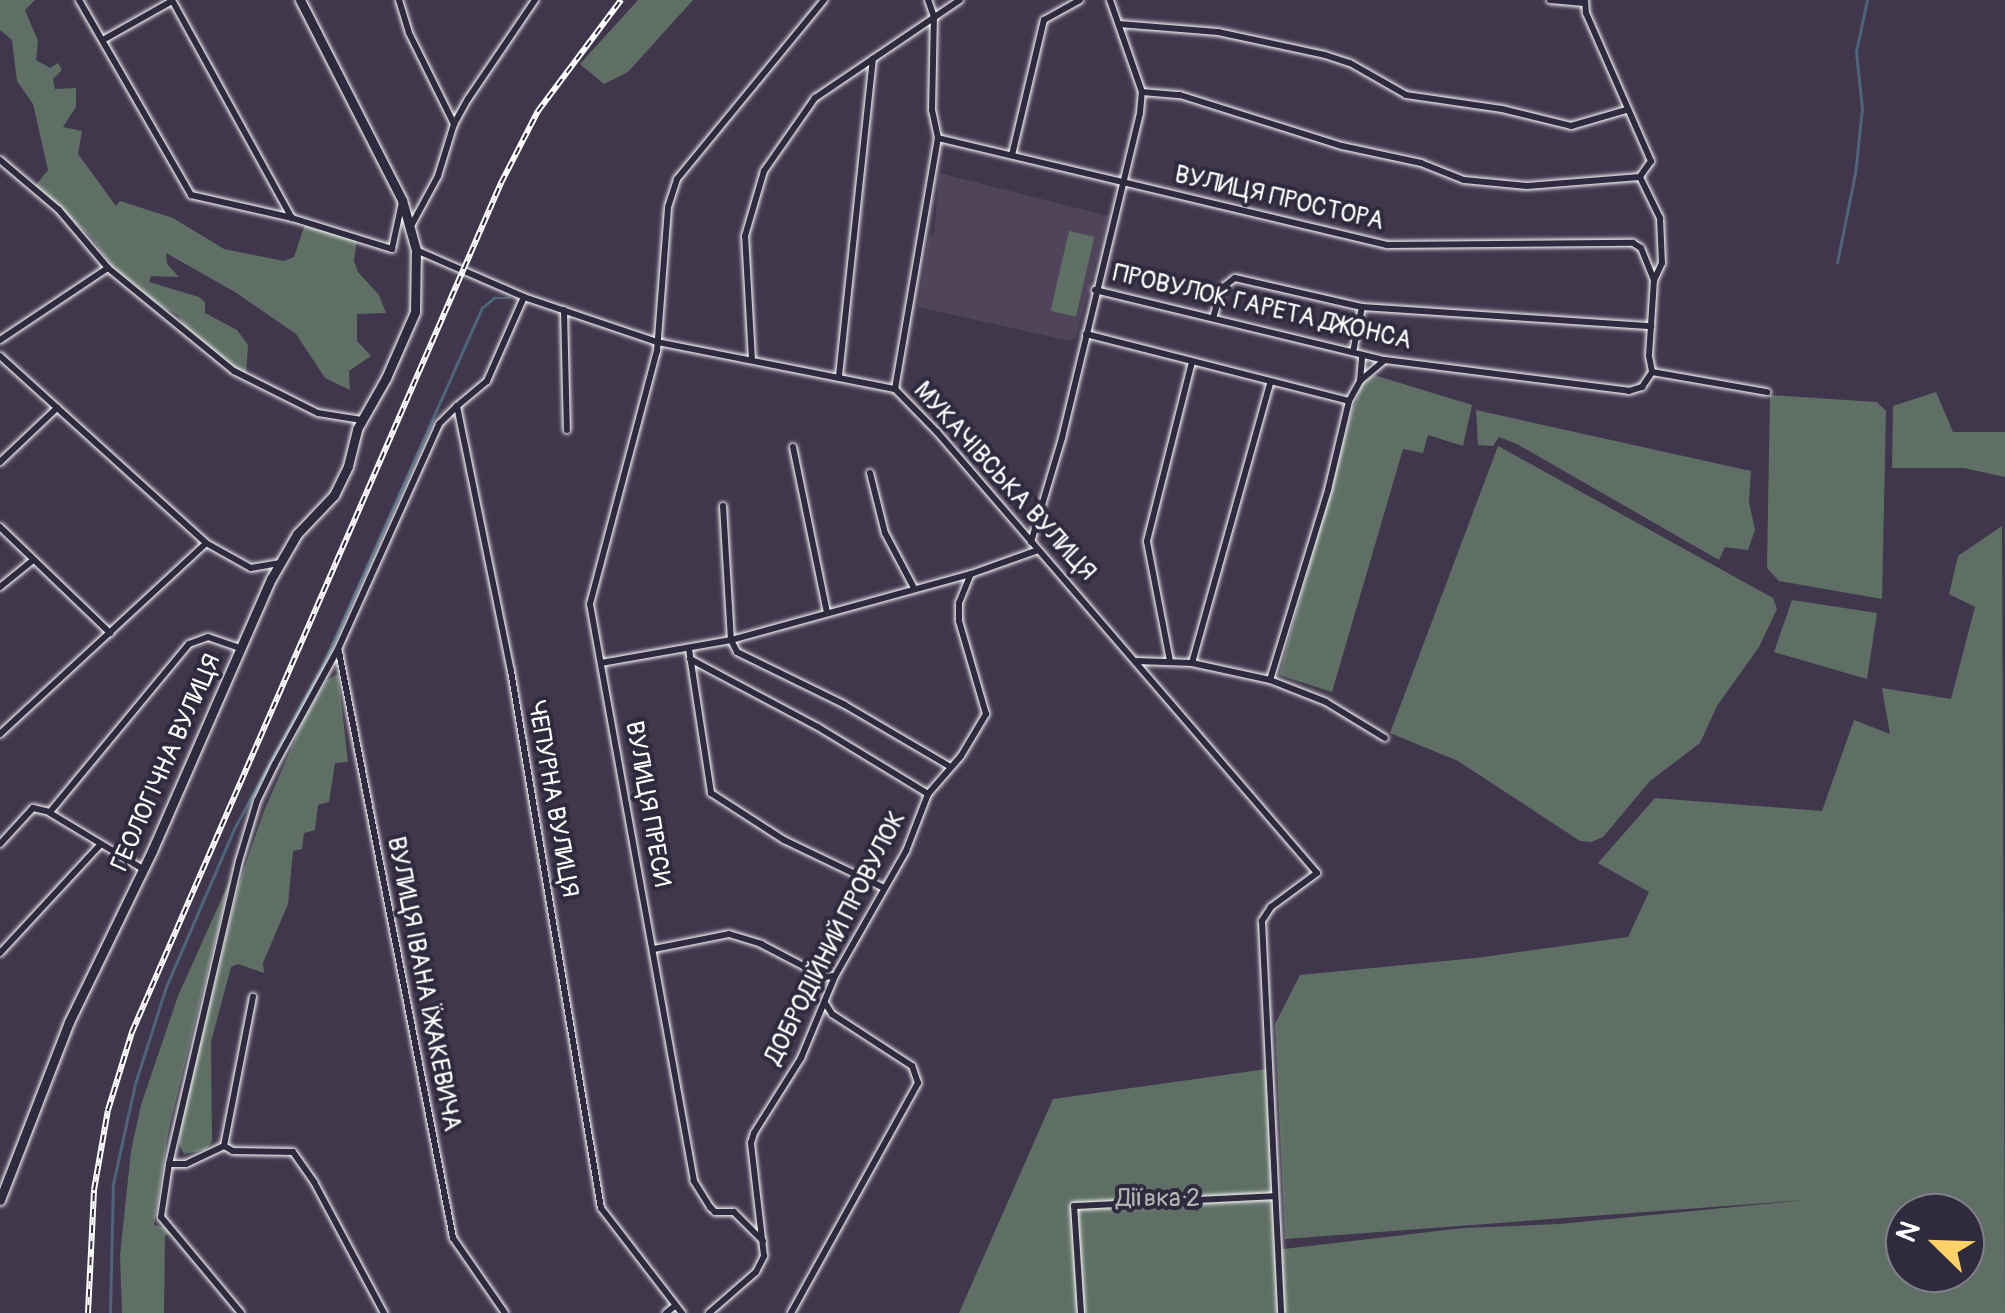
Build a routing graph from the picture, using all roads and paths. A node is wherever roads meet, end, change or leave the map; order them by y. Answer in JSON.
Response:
{"nodes":[{"id":1,"x":79,"y":0,"type":"edge"},
{"id":2,"x":172,"y":0,"type":"edge"},
{"id":3,"x":300,"y":0,"type":"edge"},
{"id":4,"x":399,"y":0,"type":"edge"},
{"id":5,"x":535,"y":0,"type":"edge"},
{"id":6,"x":824,"y":0,"type":"edge"},
{"id":7,"x":928,"y":0,"type":"edge"},
{"id":8,"x":960,"y":0,"type":"edge"},
{"id":9,"x":1080,"y":0,"type":"edge"},
{"id":10,"x":1110,"y":0,"type":"edge"},
{"id":11,"x":1550,"y":0,"type":"edge"},
{"id":12,"x":1584,"y":1,"type":"edge"},
{"id":13,"x":934,"y":17,"type":"junction"},
{"id":14,"x":1119,"y":24,"type":"junction"},
{"id":15,"x":103,"y":40,"type":"junction"},
{"id":16,"x":873,"y":58,"type":"junction"},
{"id":17,"x":1142,"y":92,"type":"junction"},
{"id":18,"x":1626,"y":110,"type":"junction"},
{"id":19,"x":454,"y":124,"type":"junction"},
{"id":20,"x":938,"y":138,"type":"junction"},
{"id":21,"x":1012,"y":155,"type":"junction"},
{"id":22,"x":0,"y":160,"type":"edge"},
{"id":23,"x":1640,"y":177,"type":"junction"},
{"id":24,"x":1124,"y":184,"type":"junction"},
{"id":25,"x":402,"y":200,"type":"junction"},
{"id":26,"x":292,"y":218,"type":"junction"},
{"id":27,"x":411,"y":226,"type":"junction"},
{"id":28,"x":416,"y":250,"type":"junction"},
{"id":29,"x":108,"y":268,"type":"junction"},
{"id":30,"x":1654,"y":280,"type":"junction"},
{"id":31,"x":1096,"y":290,"type":"junction"},
{"id":32,"x":524,"y":298,"type":"junction"},
{"id":33,"x":1362,"y":307,"type":"junction"},
{"id":34,"x":564,"y":310,"type":"junction"},
{"id":35,"x":1213,"y":318,"type":"junction"},
{"id":36,"x":1651,"y":326,"type":"junction"},
{"id":37,"x":1086,"y":334,"type":"junction"},
{"id":38,"x":0,"y":340,"type":"edge"},
{"id":39,"x":657,"y":342,"type":"junction"},
{"id":40,"x":1353,"y":352,"type":"junction"},
{"id":41,"x":0,"y":356,"type":"edge"},
{"id":42,"x":1362,"y":356,"type":"junction"},
{"id":43,"x":752,"y":360,"type":"junction"},
{"id":44,"x":1385,"y":360,"type":"junction"},
{"id":45,"x":1192,"y":362,"type":"junction"},
{"id":46,"x":1652,"y":372,"type":"junction"},
{"id":47,"x":839,"y":376,"type":"junction"},
{"id":48,"x":1360,"y":381,"type":"junction"},
{"id":49,"x":1270,"y":384,"type":"junction"},
{"id":50,"x":895,"y":390,"type":"junction"},
{"id":51,"x":1768,"y":392,"type":"dead end"},
{"id":52,"x":1349,"y":401,"type":"junction"},
{"id":53,"x":457,"y":406,"type":"junction"},
{"id":54,"x":57,"y":408,"type":"junction"},
{"id":55,"x":361,"y":420,"type":"junction"},
{"id":56,"x":567,"y":430,"type":"dead end"},
{"id":57,"x":793,"y":448,"type":"dead end"},
{"id":58,"x":0,"y":462,"type":"edge"},
{"id":59,"x":870,"y":473,"type":"dead end"},
{"id":60,"x":723,"y":506,"type":"dead end"},
{"id":61,"x":0,"y":527,"type":"edge"},
{"id":62,"x":1031,"y":542,"type":"junction"},
{"id":63,"x":206,"y":543,"type":"junction"},
{"id":64,"x":1038,"y":550,"type":"junction"},
{"id":65,"x":32,"y":561,"type":"junction"},
{"id":66,"x":279,"y":563,"type":"junction"},
{"id":67,"x":971,"y":574,"type":"junction"},
{"id":68,"x":0,"y":587,"type":"edge"},
{"id":69,"x":914,"y":588,"type":"junction"},
{"id":70,"x":827,"y":612,"type":"junction"},
{"id":71,"x":110,"y":633,"type":"junction"},
{"id":72,"x":730,"y":640,"type":"junction"},
{"id":73,"x":240,"y":648,"type":"junction"},
{"id":74,"x":338,"y":648,"type":"junction"},
{"id":75,"x":689,"y":648,"type":"junction"},
{"id":76,"x":690,"y":659,"type":"junction"},
{"id":77,"x":1136,"y":661,"type":"junction"},
{"id":78,"x":1170,"y":661,"type":"junction"},
{"id":79,"x":601,"y":663,"type":"junction"},
{"id":80,"x":1192,"y":664,"type":"junction"},
{"id":81,"x":1270,"y":680,"type":"junction"},
{"id":82,"x":0,"y":734,"type":"edge"},
{"id":83,"x":1385,"y":738,"type":"dead end"},
{"id":84,"x":950,"y":766,"type":"junction"},
{"id":85,"x":928,"y":794,"type":"junction"},
{"id":86,"x":50,"y":812,"type":"junction"},
{"id":87,"x":0,"y":844,"type":"edge"},
{"id":88,"x":100,"y":845,"type":"junction"},
{"id":89,"x":143,"y":869,"type":"junction"},
{"id":90,"x":884,"y":888,"type":"junction"},
{"id":91,"x":654,"y":949,"type":"junction"},
{"id":92,"x":0,"y":953,"type":"edge"},
{"id":93,"x":835,"y":976,"type":"junction"},
{"id":94,"x":253,"y":998,"type":"dead end"},
{"id":95,"x":824,"y":1002,"type":"junction"},
{"id":96,"x":224,"y":1146,"type":"junction"},
{"id":97,"x":168,"y":1164,"type":"junction"},
{"id":98,"x":1276,"y":1196,"type":"junction"},
{"id":99,"x":0,"y":1200,"type":"edge"},
{"id":100,"x":764,"y":1242,"type":"junction"},
{"id":101,"x":674,"y":1306,"type":"junction"},
{"id":102,"x":242,"y":1313,"type":"edge"},
{"id":103,"x":384,"y":1313,"type":"edge"},
{"id":104,"x":505,"y":1313,"type":"edge"},
{"id":105,"x":666,"y":1313,"type":"edge"},
{"id":106,"x":682,"y":1313,"type":"edge"},
{"id":107,"x":709,"y":1313,"type":"edge"},
{"id":108,"x":791,"y":1313,"type":"edge"},
{"id":109,"x":1081,"y":1313,"type":"edge"},
{"id":110,"x":1281,"y":1313,"type":"edge"}],
"edges":[{"from":1,"to":15,"type":"street"},
{"from":2,"to":15,"type":"street"},
{"from":2,"to":26,"type":"street"},
{"from":3,"to":25,"type":"street"},
{"from":4,"to":19,"type":"street"},
{"from":5,"to":19,"type":"street"},
{"from":6,"to":39,"type":"street","name":"ВУЛИЦЯ ПРЕСИ"},
{"from":7,"to":13,"type":"street"},
{"from":8,"to":13,"type":"street"},
{"from":9,"to":21,"type":"street"},
{"from":10,"to":14,"type":"street"},
{"from":11,"to":12,"type":"street"},
{"from":12,"to":18,"type":"street"},
{"from":13,"to":16,"type":"street"},
{"from":13,"to":20,"type":"street"},
{"from":14,"to":17,"type":"street"},
{"from":14,"to":18,"type":"street"},
{"from":15,"to":26,"type":"street"},
{"from":16,"to":43,"type":"street"},
{"from":16,"to":47,"type":"street"},
{"from":17,"to":23,"type":"street"},
{"from":17,"to":24,"type":"street"},
{"from":18,"to":23,"type":"street"},
{"from":19,"to":27,"type":"street"},
{"from":20,"to":21,"type":"street","name":"ВУЛИЦЯ ПРОСТОРА"},
{"from":20,"to":50,"type":"street"},
{"from":21,"to":24,"type":"street","name":"ВУЛИЦЯ ПРОСТОРА"},
{"from":22,"to":29,"type":"street"},
{"from":23,"to":30,"type":"street"},
{"from":24,"to":30,"type":"street","name":"ВУЛИЦЯ ПРОСТОРА"},
{"from":24,"to":31,"type":"street"},
{"from":25,"to":26,"type":"street"},
{"from":25,"to":27,"type":"street"},
{"from":27,"to":28,"type":"street"},
{"from":28,"to":32,"type":"street","name":"МУКАЧІВСЬКА ВУЛИЦЯ"},
{"from":28,"to":55,"type":"street","name":"ГЕОЛОГІЧНА ВУЛИЦЯ"},
{"from":29,"to":38,"type":"street"},
{"from":29,"to":55,"type":"street"},
{"from":30,"to":36,"type":"street"},
{"from":31,"to":35,"type":"street","name":"ПРОВУЛОК ГАРЕТА ДЖОНСА"},
{"from":31,"to":37,"type":"street"},
{"from":32,"to":34,"type":"street","name":"МУКАЧІВСЬКА ВУЛИЦЯ"},
{"from":32,"to":53,"type":"street"},
{"from":33,"to":35,"type":"street"},
{"from":33,"to":36,"type":"street"},
{"from":33,"to":40,"type":"street"},
{"from":34,"to":39,"type":"street","name":"МУКАЧІВСЬКА ВУЛИЦЯ"},
{"from":34,"to":56,"type":"street"},
{"from":35,"to":40,"type":"street","name":"ПРОВУЛОК ГАРЕТА ДЖОНСА"},
{"from":36,"to":46,"type":"street"},
{"from":37,"to":45,"type":"street"},
{"from":37,"to":62,"type":"street"},
{"from":39,"to":43,"type":"street","name":"МУКАЧІВСЬКА ВУЛИЦЯ"},
{"from":39,"to":79,"type":"street","name":"ВУЛИЦЯ ПРЕСИ"},
{"from":40,"to":42,"type":"street","name":"ПРОВУЛОК ГАРЕТА ДЖОНСА"},
{"from":41,"to":54,"type":"street"},
{"from":42,"to":44,"type":"street","name":"ПРОВУЛОК ГАРЕТА ДЖОНСА"},
{"from":42,"to":48,"type":"street"},
{"from":43,"to":47,"type":"street","name":"МУКАЧІВСЬКА ВУЛИЦЯ"},
{"from":44,"to":46,"type":"street","name":"ПРОВУЛОК ГАРЕТА ДЖОНСА"},
{"from":44,"to":48,"type":"street"},
{"from":45,"to":49,"type":"street"},
{"from":45,"to":78,"type":"street"},
{"from":46,"to":51,"type":"street"},
{"from":47,"to":50,"type":"street","name":"МУКАЧІВСЬКА ВУЛИЦЯ"},
{"from":48,"to":52,"type":"street"},
{"from":49,"to":52,"type":"street"},
{"from":49,"to":80,"type":"street"},
{"from":50,"to":62,"type":"street","name":"МУКАЧІВСЬКА ВУЛИЦЯ"},
{"from":52,"to":81,"type":"street"},
{"from":53,"to":74,"type":"street"},
{"from":53,"to":101,"type":"street","name":"ЧЕПУРНА ВУЛИЦЯ"},
{"from":54,"to":58,"type":"street"},
{"from":54,"to":63,"type":"street"},
{"from":55,"to":66,"type":"street","name":"ГЕОЛОГІЧНА ВУЛИЦЯ"},
{"from":57,"to":70,"type":"street"},
{"from":59,"to":69,"type":"street"},
{"from":60,"to":72,"type":"street"},
{"from":61,"to":65,"type":"street"},
{"from":62,"to":64,"type":"street","name":"МУКАЧІВСЬКА ВУЛИЦЯ"},
{"from":63,"to":66,"type":"street"},
{"from":63,"to":71,"type":"street"},
{"from":64,"to":67,"type":"street"},
{"from":64,"to":77,"type":"street","name":"МУКАЧІВСЬКА ВУЛИЦЯ"},
{"from":65,"to":68,"type":"street"},
{"from":65,"to":71,"type":"street"},
{"from":66,"to":73,"type":"street","name":"ГЕОЛОГІЧНА ВУЛИЦЯ"},
{"from":67,"to":69,"type":"street"},
{"from":67,"to":84,"type":"street","name":"ДОБРОДІЙНИЙ ПРОВУЛОК"},
{"from":69,"to":70,"type":"street"},
{"from":70,"to":72,"type":"street"},
{"from":71,"to":82,"type":"street"},
{"from":72,"to":75,"type":"street"},
{"from":72,"to":84,"type":"street"},
{"from":73,"to":86,"type":"street"},
{"from":73,"to":89,"type":"street","name":"ГЕОЛОГІЧНА ВУЛИЦЯ"},
{"from":74,"to":97,"type":"street"},
{"from":74,"to":104,"type":"street","name":"ВУЛИЦЯ ІВАНА ЇЖАКЕВИЧА"},
{"from":75,"to":76,"type":"street"},
{"from":75,"to":79,"type":"street"},
{"from":76,"to":85,"type":"street"},
{"from":76,"to":90,"type":"street"},
{"from":77,"to":78,"type":"street"},
{"from":77,"to":98,"type":"street","name":"МУКАЧІВСЬКА ВУЛИЦЯ"},
{"from":78,"to":80,"type":"street"},
{"from":79,"to":91,"type":"street","name":"ВУЛИЦЯ ПРЕСИ"},
{"from":80,"to":81,"type":"street"},
{"from":81,"to":83,"type":"street"},
{"from":84,"to":85,"type":"street","name":"ДОБРОДІЙНИЙ ПРОВУЛОК"},
{"from":85,"to":90,"type":"street","name":"ДОБРОДІЙНИЙ ПРОВУЛОК"},
{"from":86,"to":87,"type":"street"},
{"from":86,"to":88,"type":"street"},
{"from":88,"to":89,"type":"street"},
{"from":88,"to":92,"type":"street"},
{"from":89,"to":99,"type":"street","name":"ГЕОЛОГІЧНА ВУЛИЦЯ"},
{"from":90,"to":93,"type":"street","name":"ДОБРОДІЙНИЙ ПРОВУЛОК"},
{"from":91,"to":93,"type":"street"},
{"from":91,"to":100,"type":"street","name":"ВУЛИЦЯ ПРЕСИ"},
{"from":93,"to":95,"type":"street","name":"ДОБРОДІЙНИЙ ПРОВУЛОК"},
{"from":94,"to":96,"type":"street"},
{"from":95,"to":100,"type":"street","name":"ДОБРОДІЙНИЙ ПРОВУЛОК"},
{"from":95,"to":108,"type":"street"},
{"from":96,"to":97,"type":"street"},
{"from":96,"to":103,"type":"street"},
{"from":97,"to":102,"type":"street"},
{"from":98,"to":109,"type":"street"},
{"from":98,"to":110,"type":"street"},
{"from":100,"to":107,"type":"street"},
{"from":101,"to":105,"type":"street"},
{"from":101,"to":106,"type":"street","name":"ЧЕПУРНА ВУЛИЦЯ"}]}
